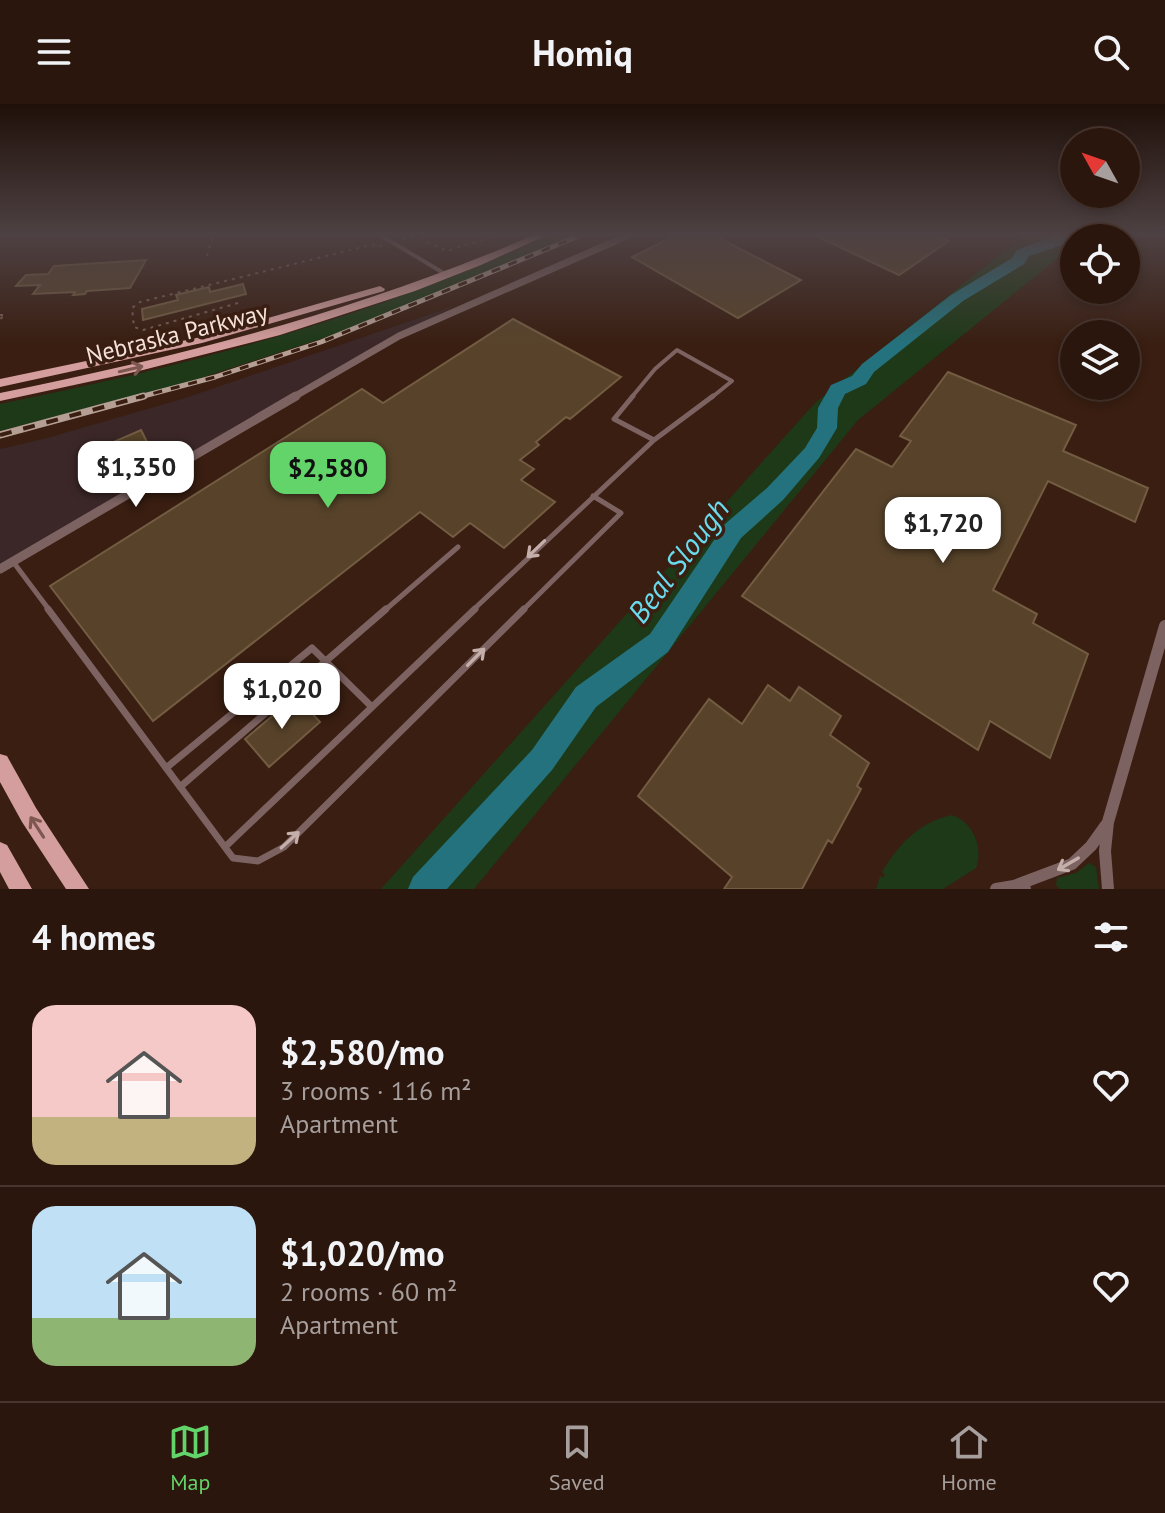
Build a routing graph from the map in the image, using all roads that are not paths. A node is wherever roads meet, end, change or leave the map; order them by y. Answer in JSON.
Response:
{"nodes":[{"id":1,"x":443,"y":272,"type":"joint"},
{"id":2,"x":546,"y":272,"type":"edge"},
{"id":3,"x":0,"y":380,"type":"edge"},
{"id":4,"x":0,"y":397,"type":"edge"},
{"id":5,"x":654,"y":440,"type":"junction"},
{"id":6,"x":593,"y":496,"type":"junction"},
{"id":7,"x":458,"y":547,"type":"dead end"},
{"id":8,"x":13,"y":562,"type":"junction"},
{"id":9,"x":0,"y":569,"type":"edge"},
{"id":10,"x":1165,"y":626,"type":"edge"},
{"id":11,"x":325,"y":661,"type":"junction"},
{"id":12,"x":372,"y":707,"type":"junction"},
{"id":13,"x":0,"y":763,"type":"edge"},
{"id":14,"x":166,"y":768,"type":"junction"},
{"id":15,"x":180,"y":787,"type":"junction"},
{"id":16,"x":1108,"y":822,"type":"junction"},
{"id":17,"x":225,"y":847,"type":"junction"},
{"id":18,"x":0,"y":852,"type":"edge"},
{"id":19,"x":1019,"y":887,"type":"edge"},
{"id":20,"x":21,"y":889,"type":"edge"},
{"id":21,"x":78,"y":889,"type":"edge"},
{"id":22,"x":996,"y":889,"type":"edge"},
{"id":23,"x":1108,"y":889,"type":"edge"}],
"edges":[{"from":1,"to":3,"type":"main road","name":"Nebraska Parkway"},
{"from":4,"to":1,"type":"main road","name":"Nebraska Parkway","one_way":true},
{"from":2,"to":8,"type":"street"},
{"from":5,"to":5,"type":"lane"},
{"from":5,"to":6,"type":"lane"},
{"from":6,"to":12,"type":"lane","one_way":true},
{"from":17,"to":6,"type":"lane","one_way":true},
{"from":7,"to":11,"type":"lane"},
{"from":8,"to":9,"type":"street"},
{"from":8,"to":14,"type":"lane"},
{"from":10,"to":16,"type":"street"},
{"from":11,"to":12,"type":"lane"},
{"from":11,"to":14,"type":"lane"},
{"from":11,"to":15,"type":"lane"},
{"from":12,"to":17,"type":"lane"},
{"from":21,"to":13,"type":"main road","one_way":true},
{"from":14,"to":15,"type":"lane"},
{"from":15,"to":17,"type":"lane"},
{"from":16,"to":19,"type":"street","one_way":true},
{"from":16,"to":23,"type":"street"},
{"from":18,"to":20,"type":"main road"},
{"from":19,"to":22,"type":"street"}]}
